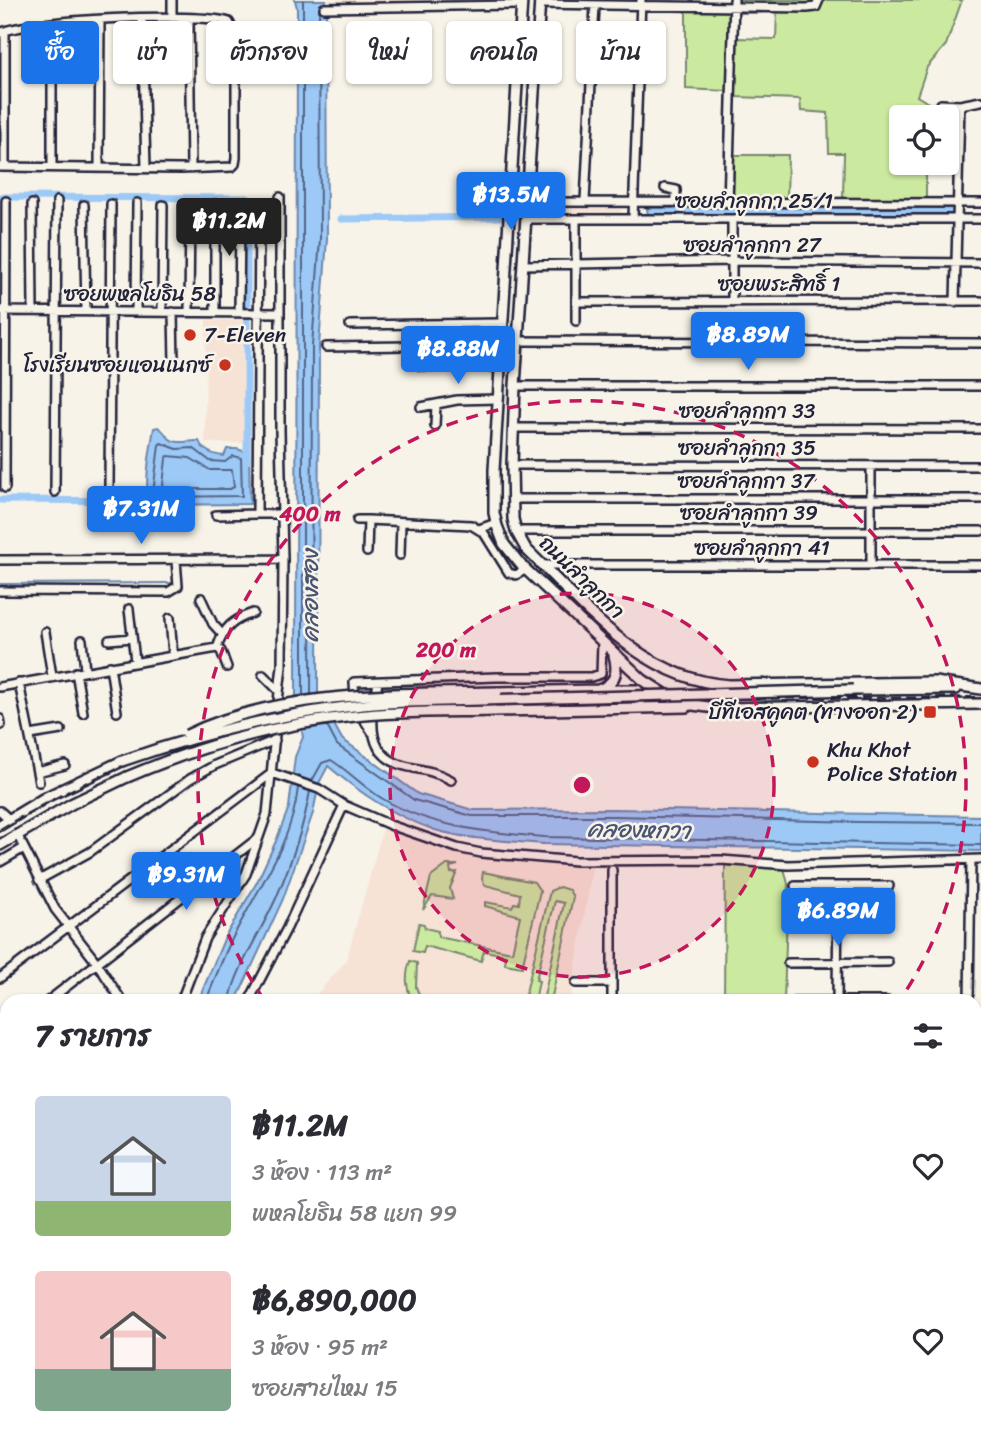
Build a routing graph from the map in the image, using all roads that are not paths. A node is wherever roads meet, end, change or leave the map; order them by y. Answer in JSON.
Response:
{"nodes":[{"id":1,"x":172,"y":0,"type":"edge"},
{"id":2,"x":522,"y":2,"type":"edge"},
{"id":3,"x":539,"y":2,"type":"edge"},
{"id":4,"x":641,"y":3,"type":"edge"},
{"id":5,"x":734,"y":3,"type":"edge"},
{"id":6,"x":817,"y":4,"type":"edge"},
{"id":7,"x":595,"y":5,"type":"junction"},
{"id":8,"x":324,"y":8,"type":"dead end"},
{"id":9,"x":172,"y":18,"type":"junction"},
{"id":10,"x":189,"y":18,"type":"junction"},
{"id":11,"x":142,"y":19,"type":"junction"},
{"id":12,"x":100,"y":21,"type":"joint"},
{"id":13,"x":21,"y":29,"type":"edge"},
{"id":14,"x":2,"y":32,"type":"edge"},
{"id":15,"x":52,"y":84,"type":"edge"},
{"id":16,"x":981,"y":100,"type":"edge"},
{"id":17,"x":941,"y":104,"type":"dead end"},
{"id":18,"x":960,"y":104,"type":"junction"},
{"id":19,"x":3,"y":118,"type":"edge"},
{"id":20,"x":2,"y":167,"type":"edge"},
{"id":21,"x":52,"y":167,"type":"junction"},
{"id":22,"x":99,"y":167,"type":"junction"},
{"id":23,"x":146,"y":168,"type":"junction"},
{"id":24,"x":191,"y":169,"type":"junction"},
{"id":25,"x":666,"y":188,"type":"dead end"},
{"id":26,"x":280,"y":197,"type":"dead end"},
{"id":27,"x":6,"y":201,"type":"dead end"},
{"id":28,"x":57,"y":201,"type":"dead end"},
{"id":29,"x":585,"y":201,"type":"junction"},
{"id":30,"x":527,"y":202,"type":"junction"},
{"id":31,"x":981,"y":202,"type":"edge"},
{"id":32,"x":137,"y":203,"type":"dead end"},
{"id":33,"x":633,"y":203,"type":"junction"},
{"id":34,"x":676,"y":203,"type":"junction"},
{"id":35,"x":728,"y":203,"type":"junction"},
{"id":36,"x":32,"y":204,"type":"dead end"},
{"id":37,"x":111,"y":204,"type":"dead end"},
{"id":38,"x":215,"y":204,"type":"dead end"},
{"id":39,"x":956,"y":204,"type":"junction"},
{"id":40,"x":84,"y":205,"type":"dead end"},
{"id":41,"x":163,"y":205,"type":"dead end"},
{"id":42,"x":190,"y":206,"type":"dead end"},
{"id":43,"x":260,"y":209,"type":"dead end"},
{"id":44,"x":240,"y":217,"type":"dead end"},
{"id":45,"x":634,"y":218,"type":"junction"},
{"id":46,"x":956,"y":218,"type":"junction"},
{"id":47,"x":527,"y":219,"type":"junction"},
{"id":48,"x":576,"y":219,"type":"junction"},
{"id":49,"x":732,"y":219,"type":"junction"},
{"id":50,"x":981,"y":219,"type":"edge"},
{"id":51,"x":732,"y":261,"type":"junction"},
{"id":52,"x":981,"y":263,"type":"edge"},
{"id":53,"x":956,"y":264,"type":"junction"},
{"id":54,"x":524,"y":265,"type":"junction"},
{"id":55,"x":576,"y":265,"type":"junction"},
{"id":56,"x":981,"y":301,"type":"edge"},
{"id":57,"x":576,"y":302,"type":"junction"},
{"id":58,"x":732,"y":302,"type":"junction"},
{"id":59,"x":955,"y":302,"type":"junction"},
{"id":60,"x":3,"y":311,"type":"edge"},
{"id":61,"x":33,"y":311,"type":"junction"},
{"id":62,"x":58,"y":311,"type":"junction"},
{"id":63,"x":86,"y":312,"type":"junction"},
{"id":64,"x":111,"y":312,"type":"junction"},
{"id":65,"x":136,"y":312,"type":"junction"},
{"id":66,"x":162,"y":312,"type":"junction"},
{"id":67,"x":173,"y":312,"type":"junction"},
{"id":68,"x":189,"y":312,"type":"junction"},
{"id":69,"x":215,"y":312,"type":"junction"},
{"id":70,"x":248,"y":313,"type":"junction"},
{"id":71,"x":279,"y":313,"type":"junction"},
{"id":72,"x":576,"y":321,"type":"dead end"},
{"id":73,"x":502,"y":323,"type":"junction"},
{"id":74,"x":350,"y":325,"type":"dead end"},
{"id":75,"x":518,"y":341,"type":"junction"},
{"id":76,"x":981,"y":343,"type":"edge"},
{"id":77,"x":501,"y":345,"type":"junction"},
{"id":78,"x":326,"y":347,"type":"dead end"},
{"id":79,"x":174,"y":363,"type":"dead end"},
{"id":80,"x":421,"y":366,"type":"dead end"},
{"id":81,"x":499,"y":367,"type":"junction"},
{"id":82,"x":515,"y":386,"type":"junction"},
{"id":83,"x":981,"y":386,"type":"edge"},
{"id":84,"x":498,"y":400,"type":"junction"},
{"id":85,"x":436,"y":405,"type":"junction"},
{"id":86,"x":421,"y":407,"type":"dead end"},
{"id":87,"x":435,"y":426,"type":"dead end"},
{"id":88,"x":514,"y":428,"type":"junction"},
{"id":89,"x":981,"y":429,"type":"edge"},
{"id":90,"x":513,"y":465,"type":"junction"},
{"id":91,"x":871,"y":466,"type":"junction"},
{"id":92,"x":981,"y":466,"type":"edge"},
{"id":93,"x":109,"y":487,"type":"dead end"},
{"id":94,"x":5,"y":488,"type":"dead end"},
{"id":95,"x":55,"y":492,"type":"dead end"},
{"id":96,"x":871,"y":498,"type":"junction"},
{"id":97,"x":512,"y":499,"type":"junction"},
{"id":98,"x":981,"y":499,"type":"edge"},
{"id":99,"x":257,"y":514,"type":"junction"},
{"id":100,"x":281,"y":514,"type":"junction"},
{"id":101,"x":216,"y":515,"type":"dead end"},
{"id":102,"x":357,"y":520,"type":"dead end"},
{"id":103,"x":368,"y":520,"type":"junction"},
{"id":104,"x":401,"y":522,"type":"junction"},
{"id":105,"x":496,"y":523,"type":"junction"},
{"id":106,"x":479,"y":529,"type":"junction"},
{"id":107,"x":516,"y":531,"type":"junction"},
{"id":108,"x":871,"y":531,"type":"junction"},
{"id":109,"x":981,"y":531,"type":"edge"},
{"id":110,"x":367,"y":552,"type":"dead end"},
{"id":111,"x":400,"y":555,"type":"dead end"},
{"id":112,"x":283,"y":559,"type":"junction"},
{"id":113,"x":0,"y":560,"type":"edge"},
{"id":114,"x":176,"y":560,"type":"junction"},
{"id":115,"x":543,"y":565,"type":"junction"},
{"id":116,"x":871,"y":565,"type":"junction"},
{"id":117,"x":981,"y":565,"type":"edge"},
{"id":118,"x":525,"y":570,"type":"junction"},
{"id":119,"x":0,"y":592,"type":"edge"},
{"id":120,"x":201,"y":598,"type":"dead end"},
{"id":121,"x":129,"y":609,"type":"dead end"},
{"id":122,"x":253,"y":613,"type":"dead end"},
{"id":123,"x":170,"y":618,"type":"dead end"},
{"id":124,"x":45,"y":632,"type":"dead end"},
{"id":125,"x":222,"y":634,"type":"junction"},
{"id":126,"x":132,"y":638,"type":"junction"},
{"id":127,"x":82,"y":640,"type":"dead end"},
{"id":128,"x":110,"y":640,"type":"dead end"},
{"id":129,"x":602,"y":643,"type":"junction"},
{"id":130,"x":217,"y":648,"type":"junction"},
{"id":131,"x":613,"y":653,"type":"junction"},
{"id":132,"x":173,"y":655,"type":"junction"},
{"id":133,"x":135,"y":662,"type":"junction"},
{"id":134,"x":110,"y":666,"type":"junction"},
{"id":135,"x":227,"y":667,"type":"dead end"},
{"id":136,"x":81,"y":671,"type":"junction"},
{"id":137,"x":263,"y":675,"type":"dead end"},
{"id":138,"x":52,"y":676,"type":"junction"},
{"id":139,"x":378,"y":682,"type":"junction"},
{"id":140,"x":19,"y":683,"type":"junction"},
{"id":141,"x":0,"y":687,"type":"edge"},
{"id":142,"x":981,"y":689,"type":"edge"},
{"id":143,"x":598,"y":690,"type":"junction"},
{"id":144,"x":279,"y":691,"type":"junction"},
{"id":145,"x":981,"y":704,"type":"edge"},
{"id":146,"x":700,"y":706,"type":"junction"},
{"id":147,"x":633,"y":708,"type":"junction"},
{"id":148,"x":117,"y":712,"type":"dead end"},
{"id":149,"x":83,"y":713,"type":"dead end"},
{"id":150,"x":61,"y":730,"type":"dead end"},
{"id":151,"x":372,"y":732,"type":"junction"},
{"id":152,"x":30,"y":735,"type":"junction"},
{"id":153,"x":275,"y":740,"type":"junction"},
{"id":154,"x":170,"y":744,"type":"junction"},
{"id":155,"x":65,"y":765,"type":"dead end"},
{"id":156,"x":37,"y":772,"type":"junction"},
{"id":157,"x":272,"y":773,"type":"junction"},
{"id":158,"x":451,"y":780,"type":"dead end"},
{"id":159,"x":39,"y":782,"type":"dead end"},
{"id":160,"x":344,"y":805,"type":"junction"},
{"id":161,"x":0,"y":811,"type":"edge"},
{"id":162,"x":9,"y":819,"type":"junction"},
{"id":163,"x":0,"y":825,"type":"edge"},
{"id":164,"x":17,"y":834,"type":"junction"},
{"id":165,"x":258,"y":838,"type":"junction"},
{"id":166,"x":0,"y":845,"type":"edge"},
{"id":167,"x":24,"y":848,"type":"junction"},
{"id":168,"x":981,"y":859,"type":"edge"},
{"id":169,"x":971,"y":860,"type":"junction"},
{"id":170,"x":0,"y":862,"type":"edge"},
{"id":171,"x":612,"y":870,"type":"dead end"},
{"id":172,"x":39,"y":880,"type":"junction"},
{"id":173,"x":795,"y":886,"type":"dead end"},
{"id":174,"x":838,"y":886,"type":"junction"},
{"id":175,"x":889,"y":886,"type":"dead end"},
{"id":176,"x":791,"y":924,"type":"dead end"},
{"id":177,"x":838,"y":924,"type":"junction"},
{"id":178,"x":885,"y":924,"type":"dead end"},
{"id":179,"x":67,"y":926,"type":"junction"},
{"id":180,"x":837,"y":962,"type":"junction"},
{"id":181,"x":888,"y":962,"type":"dead end"},
{"id":182,"x":97,"y":963,"type":"junction"},
{"id":183,"x":788,"y":963,"type":"dead end"},
{"id":184,"x":0,"y":978,"type":"edge"},
{"id":185,"x":576,"y":983,"type":"dead end"},
{"id":186,"x":612,"y":983,"type":"junction"},
{"id":187,"x":57,"y":994,"type":"edge"},
{"id":188,"x":117,"y":994,"type":"edge"},
{"id":189,"x":184,"y":994,"type":"edge"},
{"id":190,"x":253,"y":994,"type":"edge"},
{"id":191,"x":612,"y":994,"type":"edge"},
{"id":192,"x":837,"y":994,"type":"edge"},
{"id":193,"x":969,"y":994,"type":"edge"}],
"edges":[{"from":1,"to":9,"type":"street"},
{"from":2,"to":8,"type":"street"},
{"from":2,"to":73,"type":"main road","name":"ถนนลำลูกกา"},
{"from":3,"to":7,"type":"street"},
{"from":3,"to":30,"type":"main road","name":"ถนนลำลูกกา"},
{"from":4,"to":5,"type":"street"},
{"from":4,"to":7,"type":"street"},
{"from":4,"to":33,"type":"street"},
{"from":5,"to":6,"type":"street"},
{"from":5,"to":35,"type":"street"},
{"from":7,"to":29,"type":"street"},
{"from":9,"to":10,"type":"street"},
{"from":9,"to":11,"type":"street"},
{"from":10,"to":24,"type":"street"},
{"from":10,"to":24,"type":"street"},
{"from":11,"to":12,"type":"street"},
{"from":11,"to":23,"type":"street"},
{"from":12,"to":22,"type":"street"},
{"from":13,"to":14,"type":"street"},
{"from":14,"to":19,"type":"street"},
{"from":15,"to":21,"type":"street"},
{"from":16,"to":18,"type":"street"},
{"from":17,"to":18,"type":"street"},
{"from":18,"to":39,"type":"street"},
{"from":19,"to":20,"type":"street"},
{"from":20,"to":21,"type":"street"},
{"from":21,"to":22,"type":"street"},
{"from":22,"to":23,"type":"street"},
{"from":23,"to":24,"type":"street"},
{"from":25,"to":34,"type":"street"},
{"from":26,"to":71,"type":"street"},
{"from":27,"to":60,"type":"street"},
{"from":28,"to":62,"type":"street"},
{"from":29,"to":30,"type":"street"},
{"from":29,"to":33,"type":"street"},
{"from":30,"to":47,"type":"main road","name":"ถนนลำลูกกา"},
{"from":31,"to":39,"type":"street"},
{"from":32,"to":65,"type":"street"},
{"from":33,"to":34,"type":"street"},
{"from":33,"to":45,"type":"street"},
{"from":34,"to":35,"type":"street"},
{"from":35,"to":39,"type":"street"},
{"from":36,"to":61,"type":"street"},
{"from":37,"to":64,"type":"street"},
{"from":38,"to":69,"type":"street"},
{"from":39,"to":46,"type":"street"},
{"from":40,"to":63,"type":"street"},
{"from":41,"to":66,"type":"street"},
{"from":42,"to":68,"type":"street"},
{"from":43,"to":70,"type":"street"},
{"from":44,"to":70,"type":"street"},
{"from":45,"to":48,"type":"street","name":"ซอยลำลูกกา 25/1"},
{"from":45,"to":49,"type":"street","name":"ซอยลำลูกกา 25/1"},
{"from":46,"to":49,"type":"street","name":"ซอยลำลูกกา 25/1"},
{"from":46,"to":50,"type":"street","name":"ซอยลำลูกกา 25/1"},
{"from":46,"to":53,"type":"street"},
{"from":47,"to":48,"type":"street","name":"ซอยลำลูกกา 25/1"},
{"from":47,"to":54,"type":"main road","name":"ถนนลำลูกกา"},
{"from":48,"to":55,"type":"street"},
{"from":49,"to":51,"type":"street"},
{"from":51,"to":53,"type":"street","name":"ซอยลำลูกกา 27"},
{"from":51,"to":55,"type":"street","name":"ซอยลำลูกกา 27"},
{"from":51,"to":58,"type":"street"},
{"from":52,"to":53,"type":"street","name":"ซอยลำลูกกา 27"},
{"from":53,"to":59,"type":"street"},
{"from":54,"to":55,"type":"street","name":"ซอยลำลูกกา 27"},
{"from":54,"to":75,"type":"main road","name":"ถนนลำลูกกา"},
{"from":55,"to":57,"type":"street"},
{"from":56,"to":59,"type":"street","name":"ซอยพระสิทธิ์ 1"},
{"from":57,"to":58,"type":"street","name":"ซอยพระสิทธิ์ 1"},
{"from":57,"to":72,"type":"street"},
{"from":58,"to":59,"type":"street","name":"ซอยพระสิทธิ์ 1"},
{"from":60,"to":61,"type":"street","name":"ซอยพหลโยธิน 58"},
{"from":60,"to":94,"type":"street"},
{"from":61,"to":62,"type":"street","name":"ซอยพหลโยธิน 58"},
{"from":62,"to":63,"type":"street","name":"ซอยพหลโยธิน 58"},
{"from":62,"to":95,"type":"street"},
{"from":63,"to":64,"type":"street","name":"ซอยพหลโยธิน 58"},
{"from":64,"to":65,"type":"street","name":"ซอยพหลโยธิน 58"},
{"from":64,"to":93,"type":"street"},
{"from":65,"to":66,"type":"street","name":"ซอยพหลโยธิน 58"},
{"from":66,"to":67,"type":"street","name":"ซอยพหลโยธิน 58"},
{"from":67,"to":68,"type":"street","name":"ซอยพหลโยธิน 58"},
{"from":67,"to":79,"type":"street"},
{"from":68,"to":69,"type":"street","name":"ซอยพหลโยธิน 58"},
{"from":69,"to":70,"type":"street","name":"ซอยพหลโยธิน 58"},
{"from":70,"to":71,"type":"street","name":"ซอยพหลโยธิน 58"},
{"from":70,"to":99,"type":"street"},
{"from":71,"to":100,"type":"street"},
{"from":73,"to":74,"type":"street"},
{"from":73,"to":77,"type":"main road","name":"ถนนลำลูกกา"},
{"from":75,"to":76,"type":"street"},
{"from":75,"to":82,"type":"main road","name":"ถนนลำลูกกา"},
{"from":77,"to":78,"type":"street"},
{"from":77,"to":81,"type":"main road","name":"ถนนลำลูกกา"},
{"from":80,"to":81,"type":"street"},
{"from":81,"to":84,"type":"main road","name":"ถนนลำลูกกา"},
{"from":82,"to":83,"type":"street"},
{"from":82,"to":88,"type":"main road","name":"ถนนลำลูกกา"},
{"from":84,"to":85,"type":"street"},
{"from":84,"to":105,"type":"main road","name":"ถนนลำลูกกา"},
{"from":85,"to":86,"type":"street"},
{"from":85,"to":87,"type":"street"},
{"from":88,"to":89,"type":"street","name":"ซอยลำลูกกา 33"},
{"from":88,"to":90,"type":"main road","name":"ถนนลำลูกกา"},
{"from":90,"to":91,"type":"street","name":"ซอยลำลูกกา 35"},
{"from":90,"to":97,"type":"main road","name":"ถนนลำลูกกา"},
{"from":91,"to":92,"type":"street","name":"ซอยลำลูกกา 35"},
{"from":91,"to":96,"type":"street"},
{"from":96,"to":97,"type":"street","name":"ซอยลำลูกกา 37"},
{"from":96,"to":98,"type":"street","name":"ซอยลำลูกกา 37"},
{"from":96,"to":108,"type":"street"},
{"from":97,"to":107,"type":"main road","name":"ถนนลำลูกกา"},
{"from":99,"to":100,"type":"street"},
{"from":99,"to":101,"type":"street"},
{"from":100,"to":112,"type":"street"},
{"from":102,"to":103,"type":"street"},
{"from":103,"to":104,"type":"street"},
{"from":103,"to":110,"type":"street"},
{"from":104,"to":106,"type":"street"},
{"from":104,"to":111,"type":"street"},
{"from":105,"to":106,"type":"street"},
{"from":105,"to":118,"type":"main road","name":"ถนนลำลูกกา"},
{"from":106,"to":118,"type":"street"},
{"from":107,"to":108,"type":"street","name":"ซอยลำลูกกา 39"},
{"from":107,"to":115,"type":"main road","name":"ถนนลำลูกกา"},
{"from":108,"to":109,"type":"street","name":"ซอยลำลูกกา 39"},
{"from":108,"to":116,"type":"street"},
{"from":112,"to":114,"type":"street"},
{"from":112,"to":144,"type":"street"},
{"from":113,"to":114,"type":"street"},
{"from":114,"to":119,"type":"street"},
{"from":115,"to":116,"type":"street","name":"ซอยลำลูกกา 41"},
{"from":115,"to":142,"type":"main road","name":"ถนนลำลูกกา"},
{"from":116,"to":117,"type":"street","name":"ซอยลำลูกกา 41"},
{"from":118,"to":129,"type":"main road","name":"ถนนลำลูกกา"},
{"from":120,"to":125,"type":"street"},
{"from":121,"to":126,"type":"street"},
{"from":122,"to":125,"type":"street"},
{"from":123,"to":132,"type":"street"},
{"from":124,"to":138,"type":"street"},
{"from":125,"to":130,"type":"street"},
{"from":126,"to":128,"type":"street"},
{"from":126,"to":133,"type":"street"},
{"from":127,"to":136,"type":"street"},
{"from":129,"to":131,"type":"main road","name":"ถนนลำลูกกา"},
{"from":129,"to":139,"type":"street"},
{"from":130,"to":132,"type":"street"},
{"from":130,"to":135,"type":"street"},
{"from":131,"to":143,"type":"main road"},
{"from":131,"to":146,"type":"main road","name":"ถนนลำลูกกา"},
{"from":132,"to":133,"type":"street"},
{"from":133,"to":134,"type":"street"},
{"from":134,"to":136,"type":"street"},
{"from":134,"to":148,"type":"street"},
{"from":136,"to":138,"type":"street"},
{"from":136,"to":149,"type":"street"},
{"from":137,"to":144,"type":"street"},
{"from":138,"to":140,"type":"street"},
{"from":139,"to":151,"type":"street"},
{"from":139,"to":151,"type":"street"},
{"from":140,"to":141,"type":"street"},
{"from":140,"to":152,"type":"street"},
{"from":142,"to":154,"type":"main road","bridge":true},
{"from":143,"to":147,"type":"main road"},
{"from":143,"to":154,"type":"main road","bridge":true},
{"from":144,"to":153,"type":"street"},
{"from":145,"to":146,"type":"main road","name":"ถนนลำลูกกา"},
{"from":146,"to":147,"type":"main road","name":"ถนนลำลูกกา"},
{"from":147,"to":164,"type":"main road","name":"ถนนลำลูกกา","bridge":true},
{"from":150,"to":152,"type":"street"},
{"from":151,"to":158,"type":"street"},
{"from":152,"to":156,"type":"street"},
{"from":153,"to":157,"type":"street"},
{"from":153,"to":172,"type":"street"},
{"from":154,"to":162,"type":"main road","bridge":true},
{"from":155,"to":156,"type":"street"},
{"from":156,"to":159,"type":"street"},
{"from":157,"to":160,"type":"street"},
{"from":157,"to":165,"type":"street"},
{"from":157,"to":179,"type":"street"},
{"from":160,"to":169,"type":"street"},
{"from":160,"to":190,"type":"street"},
{"from":161,"to":162,"type":"street"},
{"from":162,"to":163,"type":"main road"},
{"from":164,"to":166,"type":"main road","name":"ถนนลำลูกกา"},
{"from":164,"to":167,"type":"street"},
{"from":165,"to":182,"type":"street"},
{"from":165,"to":189,"type":"street"},
{"from":167,"to":170,"type":"street"},
{"from":167,"to":172,"type":"street"},
{"from":168,"to":169,"type":"street"},
{"from":169,"to":193,"type":"street"},
{"from":171,"to":186,"type":"street"},
{"from":172,"to":179,"type":"street"},
{"from":173,"to":174,"type":"street"},
{"from":174,"to":175,"type":"street"},
{"from":174,"to":177,"type":"street"},
{"from":176,"to":177,"type":"street"},
{"from":177,"to":178,"type":"street"},
{"from":177,"to":180,"type":"street"},
{"from":179,"to":182,"type":"street"},
{"from":179,"to":184,"type":"street"},
{"from":180,"to":181,"type":"street"},
{"from":180,"to":183,"type":"street"},
{"from":180,"to":192,"type":"street"},
{"from":182,"to":187,"type":"street"},
{"from":182,"to":188,"type":"street"},
{"from":185,"to":186,"type":"street"},
{"from":186,"to":191,"type":"street"}]}
